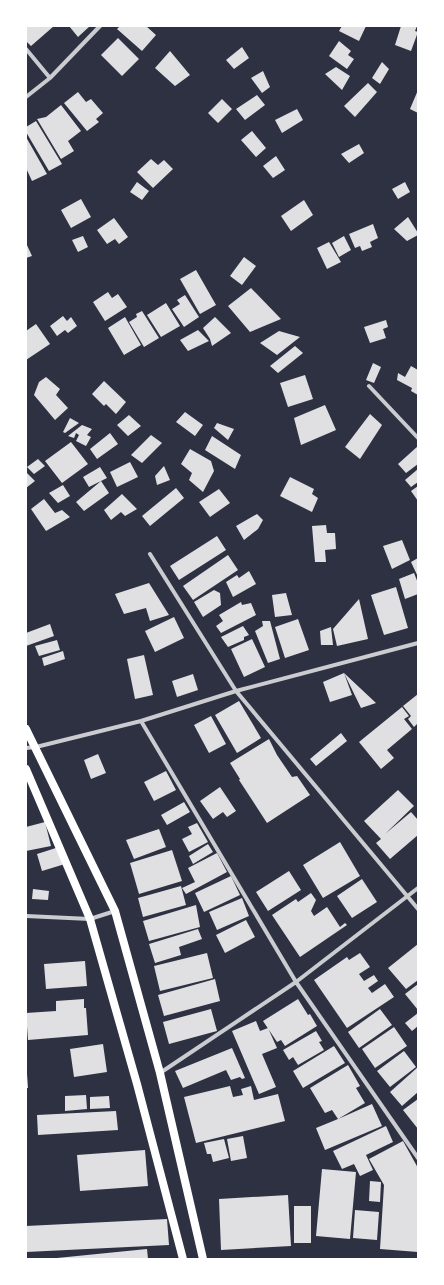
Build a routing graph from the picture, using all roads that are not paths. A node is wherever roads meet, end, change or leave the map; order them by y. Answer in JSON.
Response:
{"nodes":[{"id":1,"x":100,"y":26,"type":"edge"},
{"id":2,"x":26,"y":49,"type":"edge"},
{"id":3,"x":50,"y":78,"type":"junction"},
{"id":4,"x":26,"y":97,"type":"edge"},
{"id":5,"x":369,"y":386,"type":"dead end"},
{"id":6,"x":418,"y":438,"type":"edge"},
{"id":7,"x":150,"y":554,"type":"dead end"},
{"id":8,"x":418,"y":643,"type":"edge"},
{"id":9,"x":236,"y":691,"type":"junction"},
{"id":10,"x":141,"y":721,"type":"junction"},
{"id":11,"x":26,"y":729,"type":"edge"},
{"id":12,"x":36,"y":747,"type":"junction"},
{"id":13,"x":26,"y":748,"type":"edge"},
{"id":14,"x":26,"y":768,"type":"edge"},
{"id":15,"x":418,"y":888,"type":"edge"},
{"id":16,"x":408,"y":895,"type":"junction"},
{"id":17,"x":418,"y":909,"type":"edge"},
{"id":18,"x":115,"y":911,"type":"junction"},
{"id":19,"x":26,"y":916,"type":"edge"},
{"id":20,"x":90,"y":918,"type":"junction"},
{"id":21,"x":296,"y":982,"type":"junction"},
{"id":22,"x":160,"y":1073,"type":"junction"},
{"id":23,"x":418,"y":1158,"type":"edge"},
{"id":24,"x":183,"y":1259,"type":"edge"},
{"id":25,"x":203,"y":1259,"type":"edge"}],
"edges":[{"from":1,"to":3,"type":"street"},
{"from":2,"to":3,"type":"street"},
{"from":3,"to":4,"type":"street"},
{"from":5,"to":6,"type":"street"},
{"from":7,"to":9,"type":"street"},
{"from":8,"to":9,"type":"street"},
{"from":9,"to":10,"type":"street"},
{"from":9,"to":16,"type":"street"},
{"from":10,"to":12,"type":"street"},
{"from":10,"to":21,"type":"street"},
{"from":11,"to":12,"type":"main road"},
{"from":12,"to":13,"type":"street"},
{"from":12,"to":18,"type":"main road"},
{"from":14,"to":20,"type":"main road"},
{"from":15,"to":16,"type":"street"},
{"from":16,"to":17,"type":"street"},
{"from":16,"to":21,"type":"street"},
{"from":18,"to":20,"type":"street"},
{"from":18,"to":22,"type":"main road"},
{"from":19,"to":20,"type":"street"},
{"from":20,"to":24,"type":"main road"},
{"from":21,"to":22,"type":"street"},
{"from":21,"to":23,"type":"street"},
{"from":22,"to":25,"type":"main road"}]}
